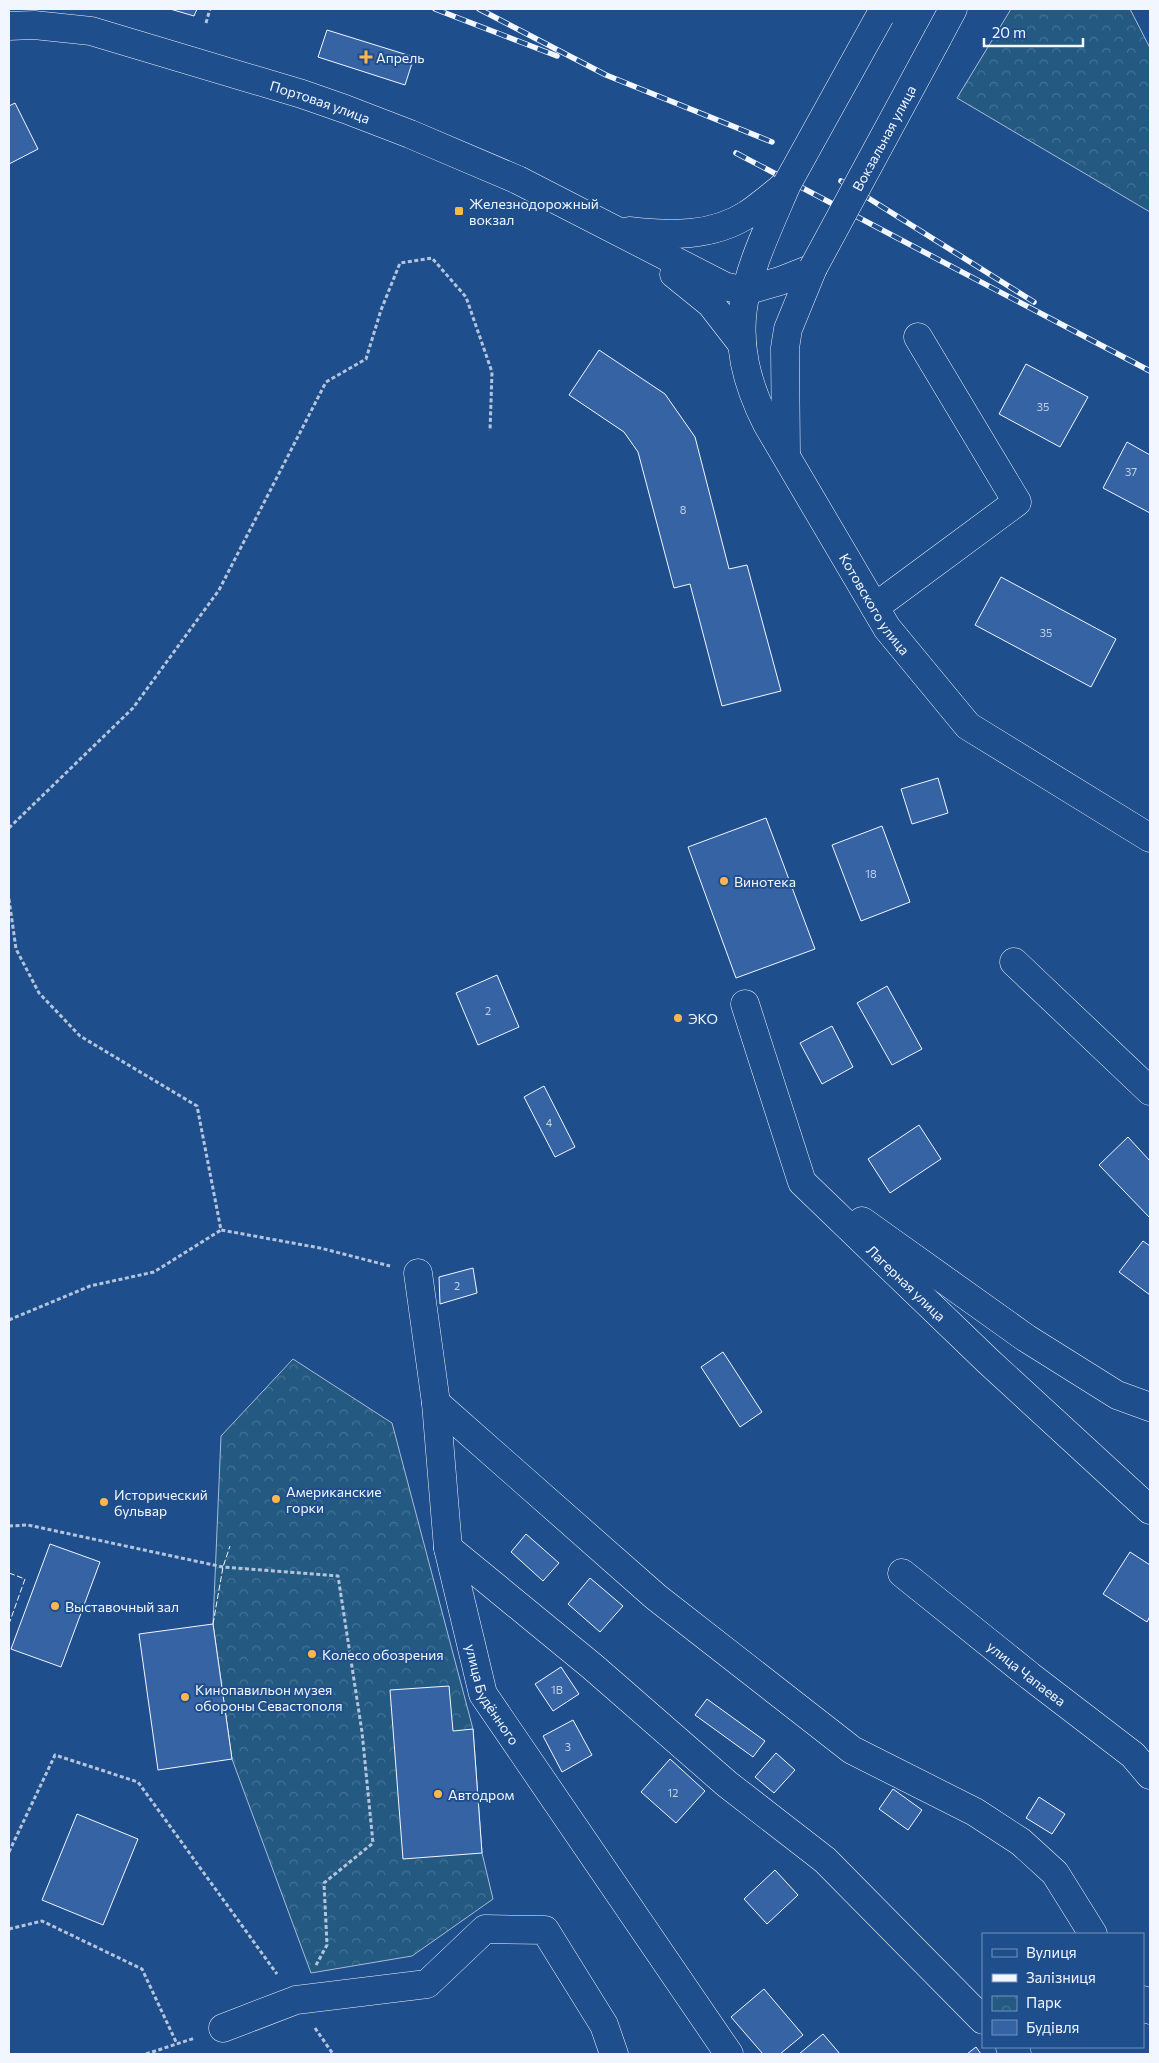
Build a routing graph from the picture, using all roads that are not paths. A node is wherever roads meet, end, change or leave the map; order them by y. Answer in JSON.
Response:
{"nodes":[{"id":1,"x":883,"y":9,"type":"edge"},
{"id":2,"x":953,"y":9,"type":"edge"},
{"id":3,"x":9,"y":26,"type":"edge"},
{"id":4,"x":786,"y":184,"type":"junction"},
{"id":5,"x":615,"y":229,"type":"junction"},
{"id":6,"x":813,"y":268,"type":"junction"},
{"id":7,"x":745,"y":291,"type":"junction"},
{"id":8,"x":918,"y":337,"type":"dead end"},
{"id":9,"x":742,"y":344,"type":"junction"},
{"id":10,"x":786,"y":457,"type":"junction"},
{"id":11,"x":875,"y":607,"type":"junction"},
{"id":12,"x":1150,"y":838,"type":"edge"},
{"id":13,"x":1014,"y":962,"type":"dead end"},
{"id":14,"x":745,"y":1004,"type":"dead end"},
{"id":15,"x":1150,"y":1091,"type":"edge"},
{"id":16,"x":802,"y":1182,"type":"junction"},
{"id":17,"x":418,"y":1273,"type":"road end"},
{"id":18,"x":436,"y":1403,"type":"junction"},
{"id":19,"x":1150,"y":1406,"type":"edge"},
{"id":20,"x":1150,"y":1510,"type":"edge"},
{"id":21,"x":448,"y":1548,"type":"junction"},
{"id":22,"x":902,"y":1573,"type":"dead end"},
{"id":23,"x":1150,"y":1775,"type":"edge"},
{"id":24,"x":1092,"y":1933,"type":"edge"},
{"id":25,"x":982,"y":2019,"type":"edge"},
{"id":26,"x":223,"y":2028,"type":"road end"},
{"id":27,"x":614,"y":2054,"type":"edge"},
{"id":28,"x":729,"y":2054,"type":"edge"}],
"edges":[{"from":1,"to":4,"type":"main road","bridge":true},
{"from":2,"to":6,"type":"main road","name":"Вокзальная улица","bridge":true},
{"from":3,"to":5,"type":"main road","name":"Портовая улица"},
{"from":4,"to":5,"type":"main road"},
{"from":4,"to":7,"type":"main road","name":"Котовского улица"},
{"from":5,"to":7,"type":"main road"},
{"from":5,"to":9,"type":"main road"},
{"from":6,"to":7,"type":"main road"},
{"from":6,"to":10,"type":"main road"},
{"from":7,"to":9,"type":"main road","name":"Котовского улица"},
{"from":8,"to":11,"type":"main road"},
{"from":9,"to":10,"type":"main road","name":"Котовского улица"},
{"from":10,"to":11,"type":"main road","name":"Котовского улица"},
{"from":11,"to":12,"type":"main road","name":"Котовского улица"},
{"from":13,"to":15,"type":"main road"},
{"from":14,"to":16,"type":"main road","name":"Лагерная улица"},
{"from":16,"to":19,"type":"main road"},
{"from":16,"to":20,"type":"main road","name":"Лагерная улица"},
{"from":17,"to":18,"type":"main road","name":"улица Будённого"},
{"from":18,"to":21,"type":"main road","name":"улица Будённого"},
{"from":18,"to":24,"type":"main road"},
{"from":21,"to":25,"type":"main road"},
{"from":21,"to":28,"type":"main road","name":"улица Будённого"},
{"from":22,"to":23,"type":"main road","name":"улица Чапаева"},
{"from":26,"to":27,"type":"main road"}]}
